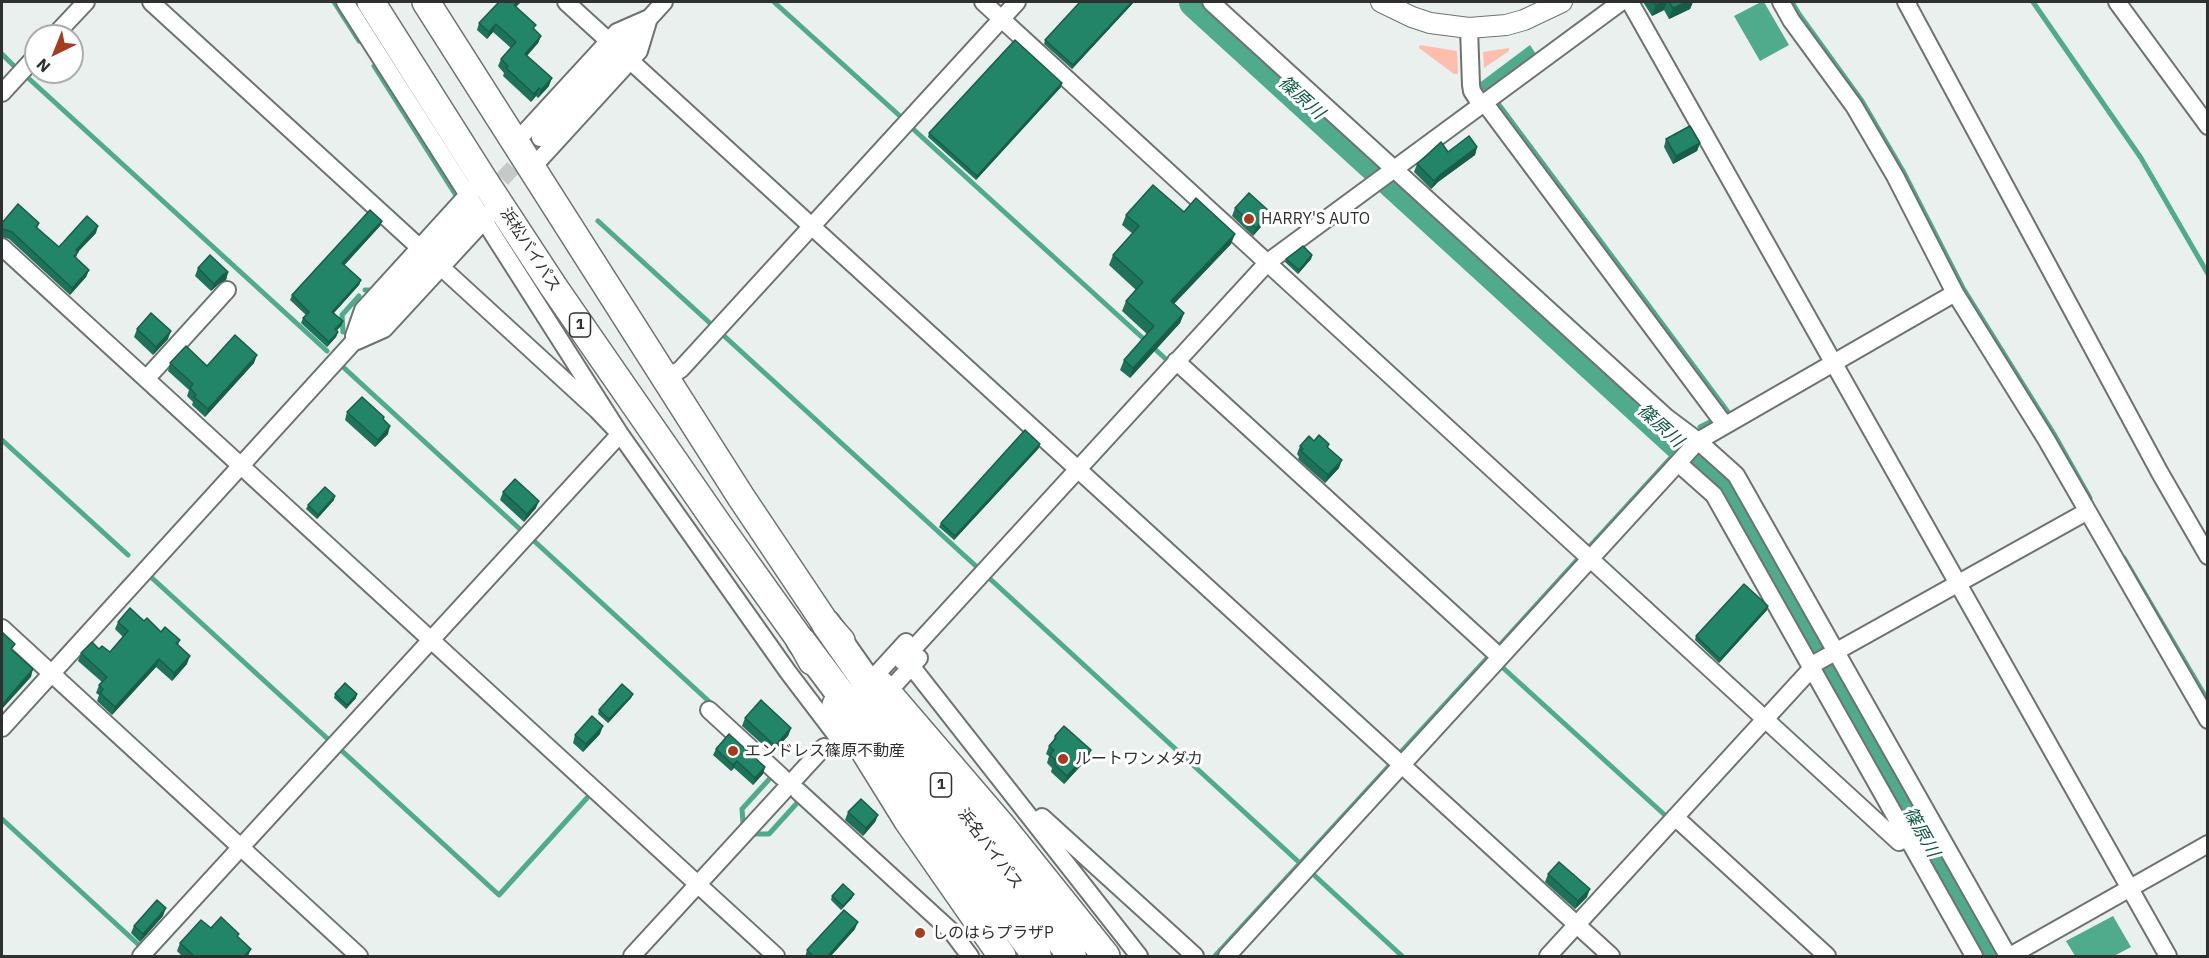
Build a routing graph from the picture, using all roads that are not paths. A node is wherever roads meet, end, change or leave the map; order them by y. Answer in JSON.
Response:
{"nodes":[{"id":1,"x":86,"y":2,"type":"edge"},
{"id":2,"x":151,"y":2,"type":"edge"},
{"id":3,"x":345,"y":2,"type":"edge"},
{"id":4,"x":371,"y":2,"type":"edge"},
{"id":5,"x":426,"y":2,"type":"edge"},
{"id":6,"x":567,"y":2,"type":"edge"},
{"id":7,"x":664,"y":2,"type":"edge"},
{"id":8,"x":983,"y":2,"type":"edge"},
{"id":9,"x":1017,"y":2,"type":"edge"},
{"id":10,"x":1211,"y":2,"type":"edge"},
{"id":11,"x":1381,"y":2,"type":"edge"},
{"id":12,"x":1562,"y":2,"type":"edge"},
{"id":13,"x":1621,"y":2,"type":"edge"},
{"id":14,"x":1630,"y":2,"type":"edge"},
{"id":15,"x":1781,"y":2,"type":"edge"},
{"id":16,"x":1906,"y":2,"type":"edge"},
{"id":17,"x":2117,"y":2,"type":"edge"},
{"id":18,"x":649,"y":18,"type":"junction"},
{"id":19,"x":1002,"y":18,"type":"junction"},
{"id":20,"x":65,"y":24,"type":"edge"},
{"id":21,"x":1469,"y":28,"type":"junction"},
{"id":22,"x":620,"y":50,"type":"junction"},
{"id":23,"x":24,"y":69,"type":"edge"},
{"id":24,"x":2,"y":93,"type":"edge"},
{"id":25,"x":1483,"y":104,"type":"junction"},
{"id":26,"x":2208,"y":126,"type":"edge"},
{"id":27,"x":527,"y":141,"type":"junction"},
{"id":28,"x":531,"y":169,"type":"junction"},
{"id":29,"x":1388,"y":173,"type":"junction"},
{"id":30,"x":475,"y":187,"type":"junction"},
{"id":31,"x":484,"y":213,"type":"junction"},
{"id":32,"x":812,"y":226,"type":"junction"},
{"id":33,"x":2,"y":247,"type":"edge"},
{"id":34,"x":420,"y":248,"type":"junction"},
{"id":35,"x":1268,"y":262,"type":"junction"},
{"id":36,"x":441,"y":267,"type":"junction"},
{"id":37,"x":227,"y":290,"type":"dead end"},
{"id":38,"x":1955,"y":293,"type":"junction"},
{"id":39,"x":352,"y":343,"type":"junction"},
{"id":40,"x":1176,"y":361,"type":"junction"},
{"id":41,"x":1834,"y":363,"type":"junction"},
{"id":42,"x":146,"y":379,"type":"junction"},
{"id":43,"x":666,"y":379,"type":"junction"},
{"id":44,"x":1725,"y":425,"type":"junction"},
{"id":45,"x":620,"y":434,"type":"junction"},
{"id":46,"x":1696,"y":443,"type":"junction"},
{"id":47,"x":1680,"y":461,"type":"junction"},
{"id":48,"x":240,"y":466,"type":"junction"},
{"id":49,"x":1078,"y":469,"type":"junction"},
{"id":50,"x":2086,"y":512,"type":"junction"},
{"id":51,"x":2208,"y":556,"type":"edge"},
{"id":52,"x":1592,"y":558,"type":"junction"},
{"id":53,"x":1958,"y":583,"type":"junction"},
{"id":54,"x":972,"y":585,"type":"junction"},
{"id":55,"x":826,"y":624,"type":"junction"},
{"id":56,"x":2,"y":628,"type":"edge"},
{"id":57,"x":431,"y":640,"type":"junction"},
{"id":58,"x":801,"y":641,"type":"junction"},
{"id":59,"x":1833,"y":653,"type":"junction"},
{"id":60,"x":1500,"y":657,"type":"junction"},
{"id":61,"x":907,"y":664,"type":"junction"},
{"id":62,"x":1812,"y":666,"type":"junction"},
{"id":63,"x":51,"y":673,"type":"junction"},
{"id":64,"x":881,"y":685,"type":"junction"},
{"id":65,"x":709,"y":710,"type":"dead end"},
{"id":66,"x":1766,"y":718,"type":"junction"},
{"id":67,"x":2208,"y":720,"type":"edge"},
{"id":68,"x":2,"y":728,"type":"edge"},
{"id":69,"x":841,"y":728,"type":"junction"},
{"id":70,"x":824,"y":747,"type":"dead end"},
{"id":71,"x":1402,"y":765,"type":"junction"},
{"id":72,"x":782,"y":777,"type":"junction"},
{"id":73,"x":798,"y":791,"type":"junction"},
{"id":74,"x":1675,"y":818,"type":"junction"},
{"id":75,"x":1035,"y":823,"type":"junction"},
{"id":76,"x":750,"y":828,"type":"junction"},
{"id":77,"x":1907,"y":837,"type":"junction"},
{"id":78,"x":2208,"y":844,"type":"edge"},
{"id":79,"x":241,"y":848,"type":"junction"},
{"id":80,"x":698,"y":885,"type":"junction"},
{"id":81,"x":2129,"y":888,"type":"junction"},
{"id":82,"x":1577,"y":925,"type":"junction"},
{"id":83,"x":141,"y":957,"type":"edge"},
{"id":84,"x":359,"y":957,"type":"edge"},
{"id":85,"x":632,"y":957,"type":"edge"},
{"id":86,"x":776,"y":957,"type":"edge"},
{"id":87,"x":970,"y":957,"type":"edge"},
{"id":88,"x":1002,"y":957,"type":"edge"},
{"id":89,"x":1037,"y":957,"type":"edge"},
{"id":90,"x":1072,"y":957,"type":"edge"},
{"id":91,"x":1106,"y":957,"type":"edge"},
{"id":92,"x":1139,"y":957,"type":"edge"},
{"id":93,"x":1195,"y":957,"type":"edge"},
{"id":94,"x":1227,"y":957,"type":"edge"},
{"id":95,"x":1548,"y":957,"type":"edge"},
{"id":96,"x":1611,"y":957,"type":"edge"},
{"id":97,"x":1827,"y":957,"type":"edge"},
{"id":98,"x":1974,"y":957,"type":"edge"},
{"id":99,"x":2009,"y":957,"type":"edge"},
{"id":100,"x":2168,"y":957,"type":"edge"}],
"edges":[{"from":1,"to":20,"type":"street"},
{"from":2,"to":34,"type":"street"},
{"from":3,"to":30,"type":"street"},
{"from":4,"to":30,"type":"highway","name":"浜松バイパス","number":"1"},
{"from":5,"to":27,"type":"highway","number":"1"},
{"from":6,"to":22,"type":"street"},
{"from":7,"to":18,"type":"street"},
{"from":8,"to":19,"type":"street"},
{"from":9,"to":19,"type":"street"},
{"from":10,"to":29,"type":"street"},
{"from":11,"to":21,"type":"street"},
{"from":12,"to":21,"type":"street"},
{"from":13,"to":25,"type":"street"},
{"from":14,"to":41,"type":"street"},
{"from":15,"to":38,"type":"street"},
{"from":16,"to":51,"type":"street"},
{"from":17,"to":26,"type":"street"},
{"from":18,"to":22,"type":"street"},
{"from":18,"to":22,"type":"street"},
{"from":19,"to":32,"type":"street"},
{"from":19,"to":35,"type":"street"},
{"from":21,"to":25,"type":"street"},
{"from":22,"to":27,"type":"street"},
{"from":22,"to":27,"type":"street"},
{"from":22,"to":28,"type":"street"},
{"from":22,"to":32,"type":"street"},
{"from":23,"to":24,"type":"street"},
{"from":25,"to":29,"type":"street"},
{"from":25,"to":44,"type":"street"},
{"from":27,"to":28,"type":"highway","number":"1"},
{"from":28,"to":43,"type":"highway","number":"1"},
{"from":29,"to":35,"type":"street"},
{"from":29,"to":46,"type":"street"},
{"from":30,"to":31,"type":"highway","name":"浜松バイパス","number":"1"},
{"from":30,"to":34,"type":"street"},
{"from":31,"to":36,"type":"street"},
{"from":31,"to":39,"type":"street"},
{"from":31,"to":45,"type":"street"},
{"from":31,"to":58,"type":"highway","name":"浜松バイパス","number":"1"},
{"from":32,"to":43,"type":"street"},
{"from":32,"to":49,"type":"street"},
{"from":33,"to":42,"type":"street"},
{"from":34,"to":39,"type":"street"},
{"from":35,"to":40,"type":"street"},
{"from":35,"to":52,"type":"street"},
{"from":36,"to":39,"type":"street"},
{"from":36,"to":45,"type":"street"},
{"from":37,"to":42,"type":"street"},
{"from":38,"to":41,"type":"street"},
{"from":38,"to":50,"type":"street"},
{"from":39,"to":48,"type":"street"},
{"from":40,"to":49,"type":"street"},
{"from":40,"to":60,"type":"street"},
{"from":41,"to":44,"type":"street"},
{"from":41,"to":53,"type":"street"},
{"from":42,"to":48,"type":"street"},
{"from":43,"to":55,"type":"highway","number":"1"},
{"from":44,"to":46,"type":"street"},
{"from":45,"to":57,"type":"street"},
{"from":45,"to":69,"type":"street"},
{"from":46,"to":47,"type":"street"},
{"from":46,"to":59,"type":"street"},
{"from":47,"to":52,"type":"street"},
{"from":47,"to":62,"type":"street"},
{"from":48,"to":57,"type":"street"},
{"from":48,"to":63,"type":"street"},
{"from":49,"to":54,"type":"street"},
{"from":49,"to":71,"type":"street"},
{"from":50,"to":53,"type":"street"},
{"from":50,"to":67,"type":"street"},
{"from":52,"to":60,"type":"street"},
{"from":52,"to":66,"type":"street"},
{"from":53,"to":59,"type":"street"},
{"from":53,"to":81,"type":"street"},
{"from":54,"to":61,"type":"street"},
{"from":54,"to":64,"type":"street"},
{"from":55,"to":64,"type":"highway"},
{"from":55,"to":90,"type":"highway","name":"浜名バイパス","number":"1"},
{"from":56,"to":63,"type":"street"},
{"from":57,"to":79,"type":"street"},
{"from":57,"to":80,"type":"street"},
{"from":58,"to":69,"type":"highway","name":"浜松バイパス"},
{"from":58,"to":89,"type":"highway","name":"浜名バイパス","number":"1"},
{"from":59,"to":62,"type":"street"},
{"from":59,"to":99,"type":"street"},
{"from":60,"to":71,"type":"street"},
{"from":61,"to":64,"type":"street"},
{"from":61,"to":75,"type":"street"},
{"from":62,"to":66,"type":"street"},
{"from":62,"to":77,"type":"street"},
{"from":63,"to":68,"type":"street"},
{"from":63,"to":79,"type":"street"},
{"from":64,"to":91,"type":"highway"},
{"from":65,"to":72,"type":"street"},
{"from":66,"to":74,"type":"street"},
{"from":66,"to":77,"type":"street"},
{"from":69,"to":72,"type":"street"},
{"from":69,"to":73,"type":"street"},
{"from":69,"to":88,"type":"highway","name":"浜松バイパス"},
{"from":70,"to":76,"type":"street"},
{"from":71,"to":82,"type":"street"},
{"from":71,"to":94,"type":"street"},
{"from":72,"to":76,"type":"street"},
{"from":73,"to":76,"type":"street"},
{"from":73,"to":87,"type":"street"},
{"from":74,"to":82,"type":"street"},
{"from":74,"to":97,"type":"street"},
{"from":75,"to":92,"type":"street"},
{"from":75,"to":93,"type":"street"},
{"from":76,"to":80,"type":"street"},
{"from":77,"to":98,"type":"street"},
{"from":78,"to":81,"type":"street"},
{"from":79,"to":83,"type":"street"},
{"from":79,"to":84,"type":"street"},
{"from":80,"to":85,"type":"street"},
{"from":80,"to":86,"type":"street"},
{"from":81,"to":99,"type":"street"},
{"from":81,"to":100,"type":"street"},
{"from":82,"to":95,"type":"street"},
{"from":82,"to":96,"type":"street"}]}
